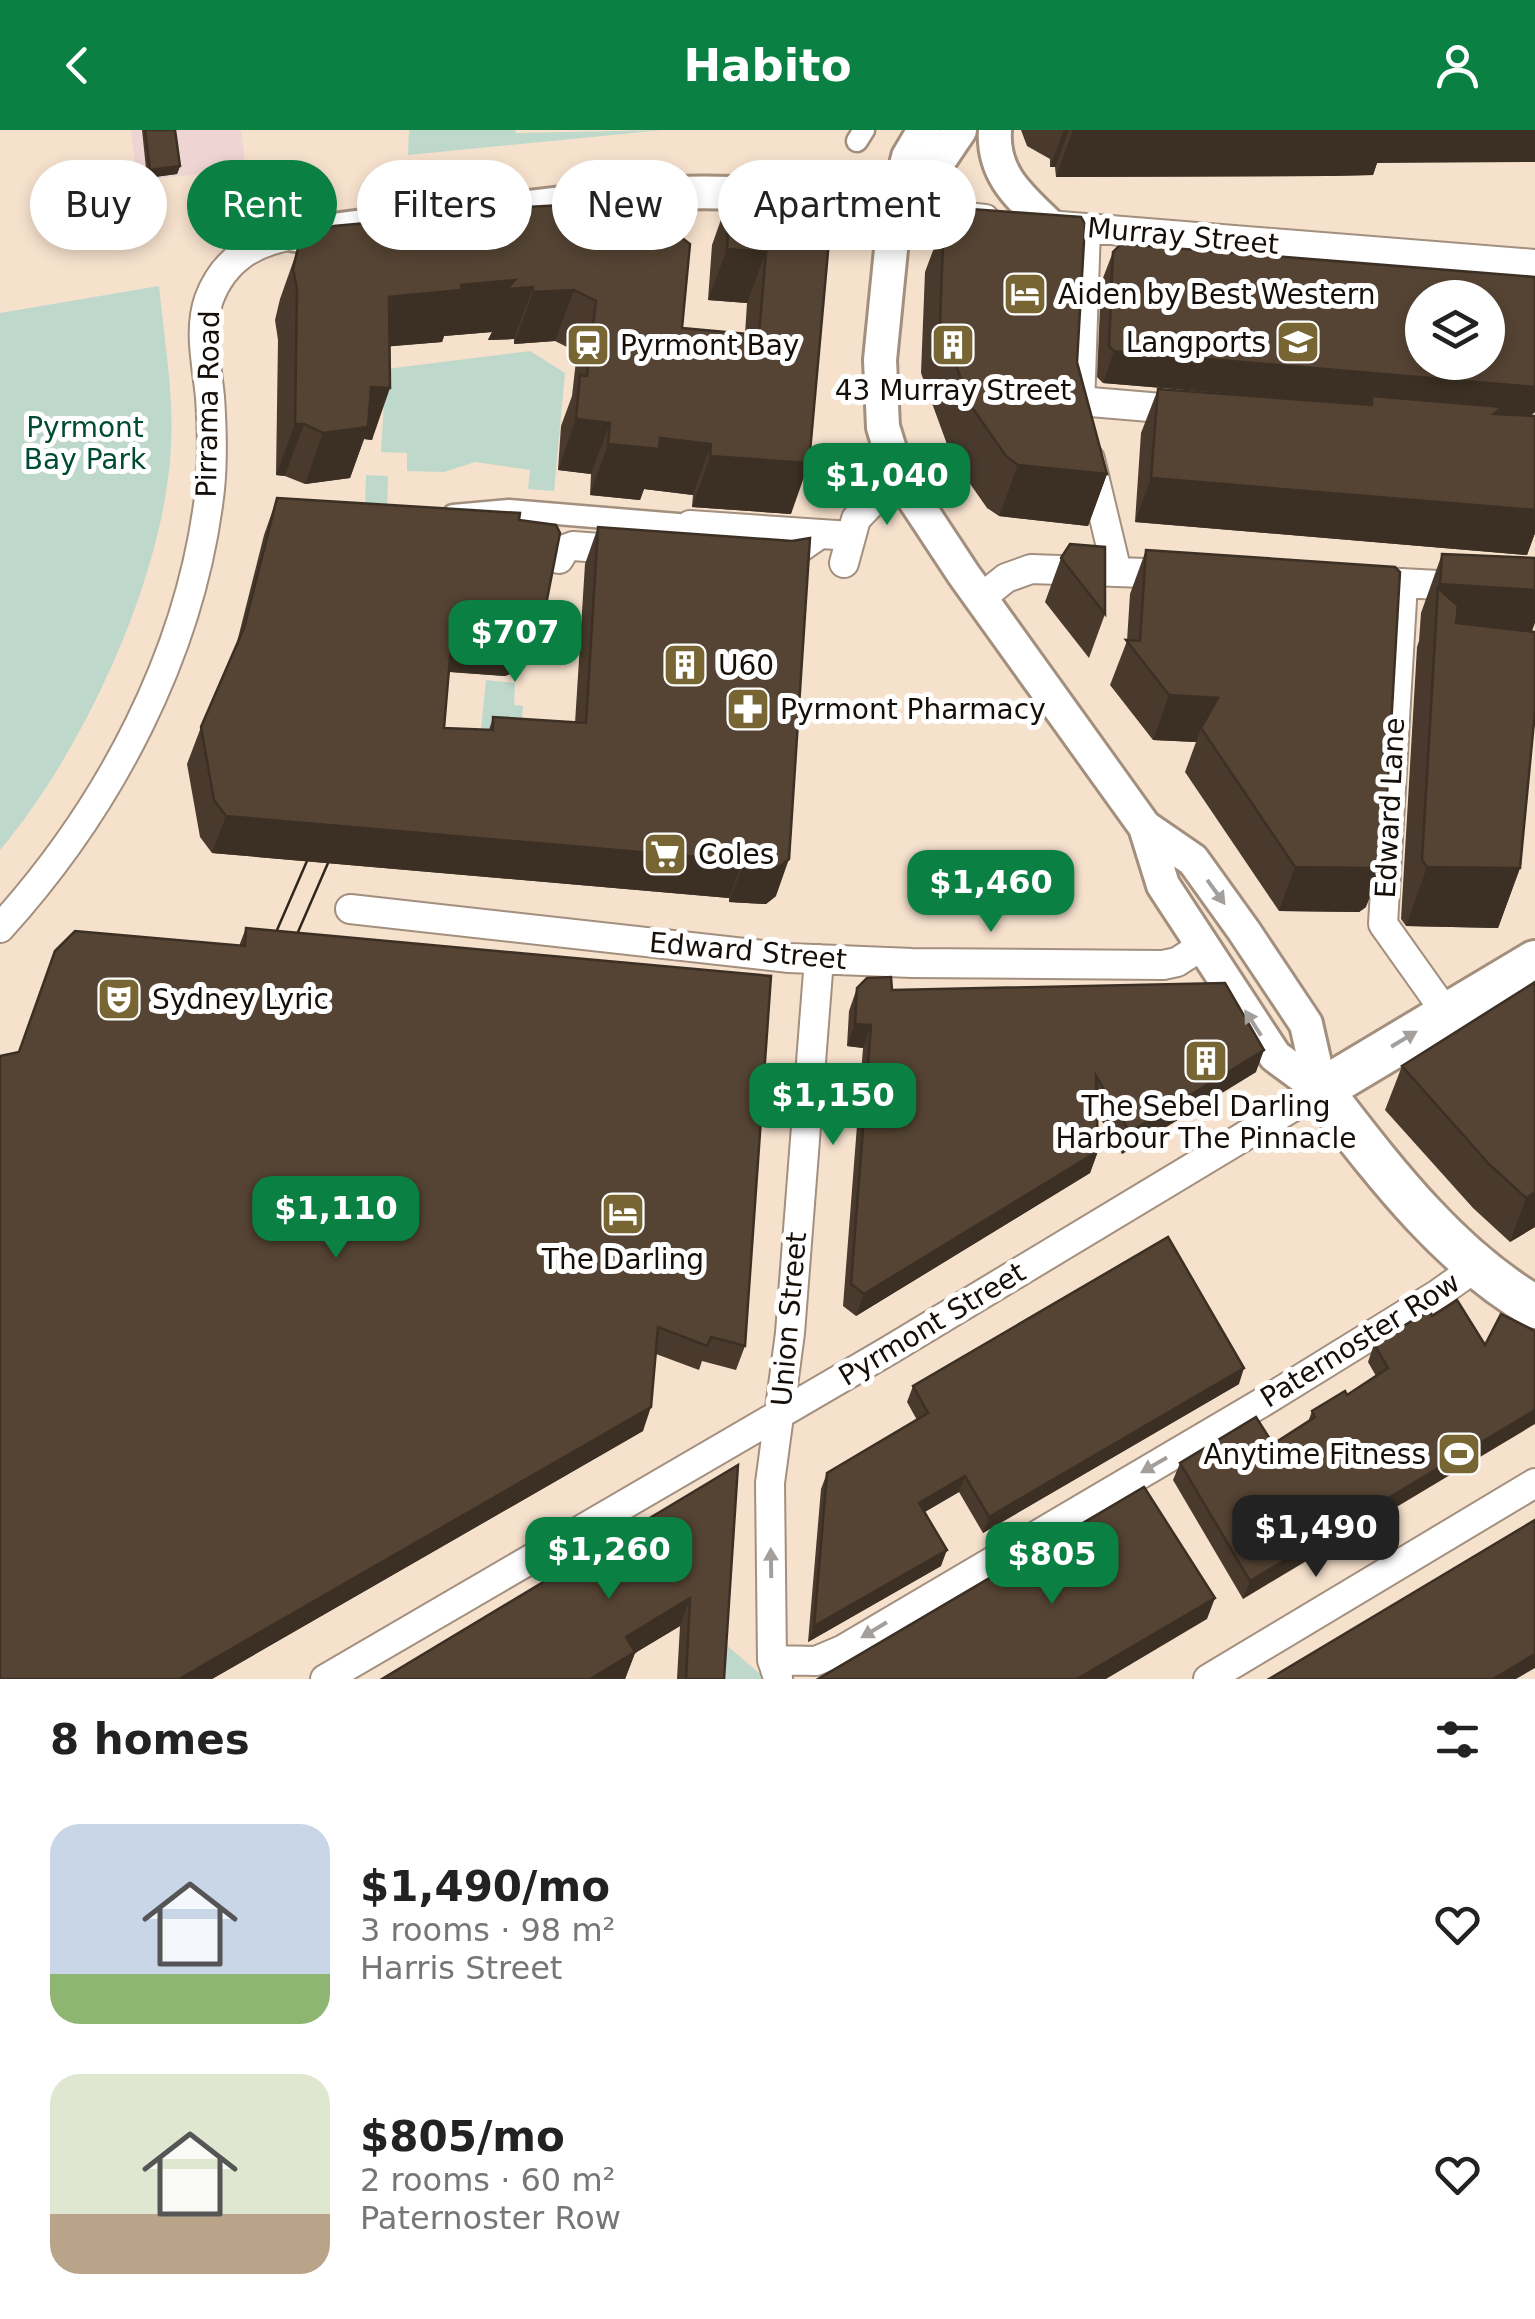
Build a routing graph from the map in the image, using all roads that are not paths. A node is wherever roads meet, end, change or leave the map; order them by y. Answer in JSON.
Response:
{"nodes":[{"id":1,"x":924,"y":130,"type":"edge"},
{"id":2,"x":960,"y":130,"type":"edge"},
{"id":3,"x":995,"y":130,"type":"edge"},
{"id":4,"x":907,"y":160,"type":"edge"},
{"id":5,"x":939,"y":160,"type":"edge"},
{"id":6,"x":718,"y":194,"type":"edge"},
{"id":7,"x":532,"y":208,"type":"edge"},
{"id":8,"x":976,"y":217,"type":"edge"},
{"id":9,"x":1048,"y":224,"type":"junction"},
{"id":10,"x":1086,"y":228,"type":"junction"},
{"id":11,"x":246,"y":250,"type":"edge"},
{"id":12,"x":891,"y":250,"type":"edge"},
{"id":13,"x":1535,"y":264,"type":"edge"},
{"id":14,"x":1079,"y":400,"type":"junction"},
{"id":15,"x":1210,"y":412,"type":"edge"},
{"id":16,"x":898,"y":476,"type":"junction"},
{"id":17,"x":438,"y":518,"type":"edge"},
{"id":18,"x":690,"y":524,"type":"joint"},
{"id":19,"x":820,"y":534,"type":"junction"},
{"id":20,"x":662,"y":553,"type":"edge"},
{"id":21,"x":559,"y":559,"type":"edge"},
{"id":22,"x":749,"y":559,"type":"edge"},
{"id":23,"x":1117,"y":572,"type":"junction"},
{"id":24,"x":1194,"y":574,"type":"edge"},
{"id":25,"x":1327,"y":580,"type":"edge"},
{"id":26,"x":1403,"y":583,"type":"junction"},
{"id":27,"x":1535,"y":590,"type":"edge"},
{"id":28,"x":980,"y":598,"type":"junction"},
{"id":29,"x":1144,"y":827,"type":"junction"},
{"id":30,"x":350,"y":909,"type":"dead end"},
{"id":31,"x":0,"y":928,"type":"edge"},
{"id":32,"x":1202,"y":946,"type":"junction"},
{"id":33,"x":819,"y":959,"type":"junction"},
{"id":34,"x":1535,"y":962,"type":"edge"},
{"id":35,"x":1447,"y":1014,"type":"junction"},
{"id":36,"x":1321,"y":1090,"type":"junction"},
{"id":37,"x":1476,"y":1268,"type":"junction"},
{"id":38,"x":1535,"y":1307,"type":"edge"},
{"id":39,"x":782,"y":1412,"type":"junction"},
{"id":40,"x":1535,"y":1483,"type":"edge"},
{"id":41,"x":775,"y":1670,"type":"edge"},
{"id":42,"x":325,"y":1679,"type":"edge"},
{"id":43,"x":1208,"y":1679,"type":"edge"}],
"edges":[{"from":1,"to":4,"type":"street"},
{"from":2,"to":5,"type":"street"},
{"from":3,"to":9,"type":"street"},
{"from":6,"to":7,"type":"street","name":"Murray Street"},
{"from":8,"to":9,"type":"street","name":"Murray Street"},
{"from":9,"to":10,"type":"street","name":"Murray Street"},
{"from":10,"to":13,"type":"street","name":"Murray Street"},
{"from":10,"to":14,"type":"street"},
{"from":11,"to":31,"type":"street","name":"Pirrama Road"},
{"from":12,"to":16,"type":"street"},
{"from":14,"to":15,"type":"street"},
{"from":14,"to":23,"type":"street"},
{"from":16,"to":19,"type":"street"},
{"from":16,"to":28,"type":"street"},
{"from":17,"to":18,"type":"street"},
{"from":18,"to":19,"type":"street"},
{"from":19,"to":22,"type":"street"},
{"from":20,"to":21,"type":"street"},
{"from":23,"to":24,"type":"street"},
{"from":23,"to":28,"type":"street"},
{"from":25,"to":26,"type":"street"},
{"from":26,"to":27,"type":"street"},
{"from":26,"to":35,"type":"street","name":"Edward Lane"},
{"from":28,"to":29,"type":"street"},
{"from":29,"to":32,"type":"street"},
{"from":29,"to":36,"type":"street","one_way":true},
{"from":30,"to":33,"type":"street","name":"Edward Street"},
{"from":32,"to":33,"type":"street","name":"Edward Street"},
{"from":36,"to":32,"type":"street","one_way":true},
{"from":33,"to":39,"type":"street","name":"Union Street"},
{"from":34,"to":35,"type":"main road","name":"Pyrmont Street"},
{"from":36,"to":35,"type":"main road","name":"Pyrmont Street","one_way":true},
{"from":36,"to":37,"type":"main road"},
{"from":36,"to":39,"type":"street","name":"Pyrmont Street"},
{"from":37,"to":38,"type":"main road"},
{"from":37,"to":41,"type":"street","name":"Paternoster Row","one_way":true},
{"from":41,"to":39,"type":"street","name":"Union Street","one_way":true},
{"from":39,"to":42,"type":"street","name":"Pyrmont Street"},
{"from":40,"to":43,"type":"street"}]}
